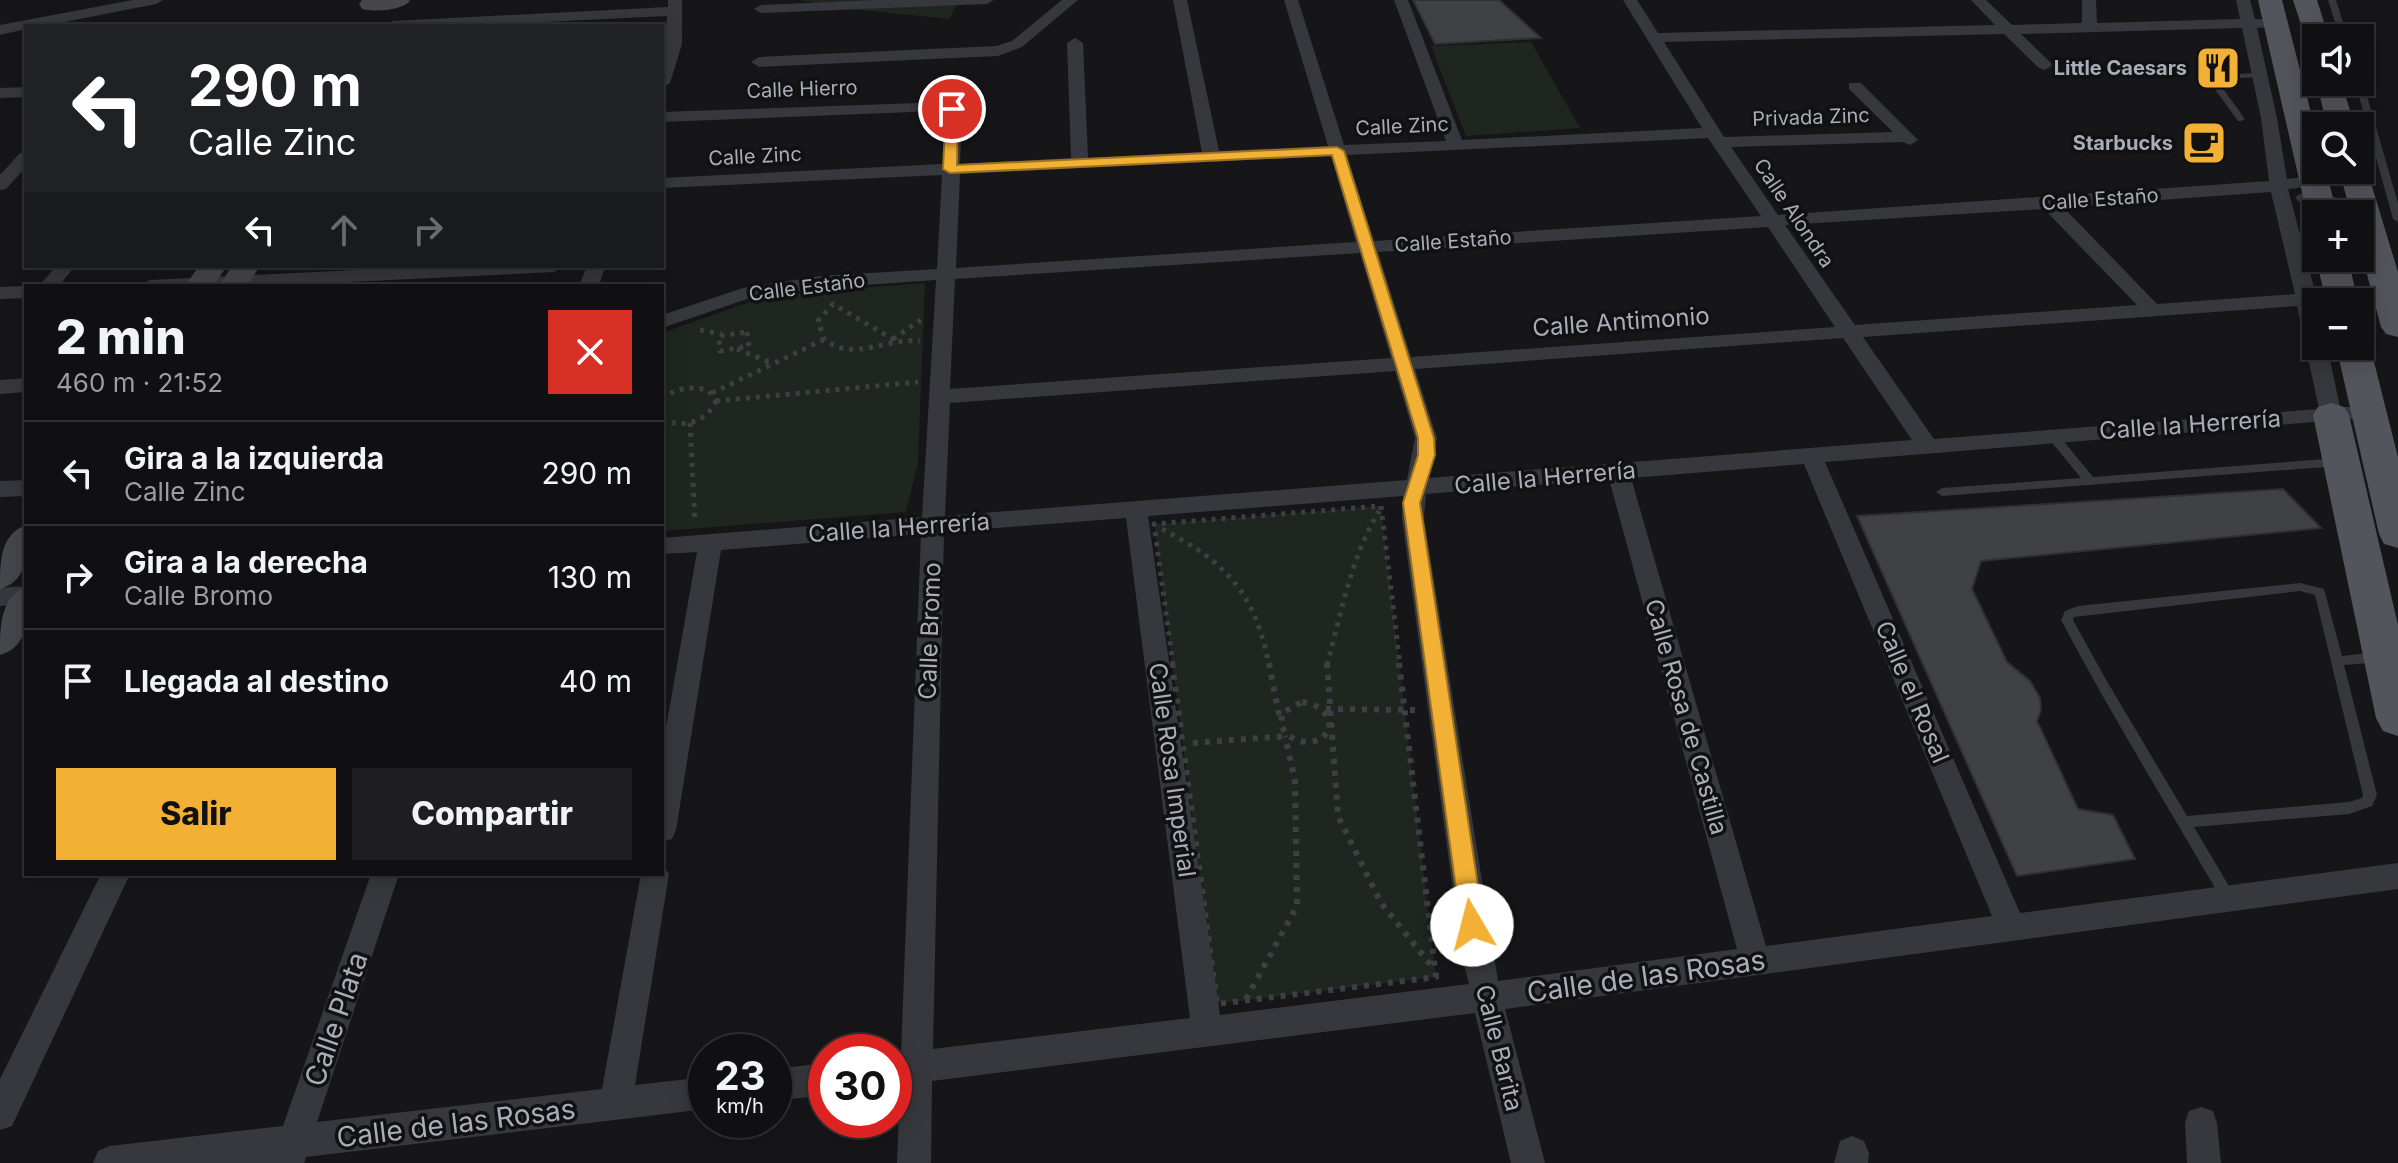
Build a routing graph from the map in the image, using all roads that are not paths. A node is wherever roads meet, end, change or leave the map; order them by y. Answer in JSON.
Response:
{"nodes":[{"id":1,"x":156,"y":0,"type":"edge"},
{"id":2,"x":399,"y":0,"type":"edge"},
{"id":3,"x":987,"y":0,"type":"edge"},
{"id":4,"x":1071,"y":0,"type":"edge"},
{"id":5,"x":1180,"y":0,"type":"edge"},
{"id":6,"x":1291,"y":0,"type":"edge"},
{"id":7,"x":1401,"y":0,"type":"edge"},
{"id":8,"x":1630,"y":0,"type":"edge"},
{"id":9,"x":1978,"y":0,"type":"edge"},
{"id":10,"x":2089,"y":0,"type":"edge"},
{"id":11,"x":2243,"y":0,"type":"edge"},
{"id":12,"x":2305,"y":0,"type":"edge"},
{"id":13,"x":2332,"y":0,"type":"edge"},
{"id":14,"x":674,"y":6,"type":"edge"},
{"id":15,"x":761,"y":9,"type":"dead end"},
{"id":16,"x":368,"y":10,"type":"edge"},
{"id":17,"x":2273,"y":11,"type":"edge"},
{"id":18,"x":87,"y":14,"type":"edge"},
{"id":19,"x":33,"y":24,"type":"edge"},
{"id":20,"x":393,"y":24,"type":"edge"},
{"id":21,"x":421,"y":24,"type":"edge"},
{"id":22,"x":2248,"y":24,"type":"junction"},
{"id":23,"x":2312,"y":24,"type":"edge"},
{"id":24,"x":2340,"y":24,"type":"edge"},
{"id":25,"x":24,"y":26,"type":"edge"},
{"id":26,"x":2090,"y":26,"type":"junction"},
{"id":27,"x":2007,"y":28,"type":"junction"},
{"id":28,"x":0,"y":30,"type":"edge"},
{"id":29,"x":1654,"y":38,"type":"junction"},
{"id":30,"x":1075,"y":43,"type":"dead end"},
{"id":31,"x":759,"y":62,"type":"dead end"},
{"id":32,"x":665,"y":65,"type":"edge"},
{"id":33,"x":2045,"y":65,"type":"dead end"},
{"id":34,"x":2259,"y":75,"type":"junction"},
{"id":35,"x":1855,"y":86,"type":"dead end"},
{"id":36,"x":24,"y":92,"type":"edge"},
{"id":37,"x":0,"y":93,"type":"edge"},
{"id":38,"x":2363,"y":96,"type":"edge"},
{"id":39,"x":943,"y":106,"type":"joint"},
{"id":40,"x":2299,"y":115,"type":"junction"},
{"id":41,"x":664,"y":117,"type":"edge"},
{"id":42,"x":2255,"y":118,"type":"junction"},
{"id":43,"x":1716,"y":137,"type":"junction"},
{"id":44,"x":1456,"y":145,"type":"junction"},
{"id":45,"x":1337,"y":151,"type":"junction"},
{"id":46,"x":1212,"y":157,"type":"junction"},
{"id":47,"x":24,"y":159,"type":"edge"},
{"id":48,"x":1080,"y":163,"type":"junction"},
{"id":49,"x":950,"y":169,"type":"junction"},
{"id":50,"x":664,"y":183,"type":"edge"},
{"id":51,"x":2339,"y":184,"type":"edge"},
{"id":52,"x":0,"y":185,"type":"edge"},
{"id":53,"x":2279,"y":189,"type":"junction"},
{"id":54,"x":2319,"y":198,"type":"edge"},
{"id":55,"x":2049,"y":203,"type":"junction"},
{"id":56,"x":2398,"y":219,"type":"edge"},
{"id":57,"x":1772,"y":221,"type":"junction"},
{"id":58,"x":2374,"y":233,"type":"edge"},
{"id":59,"x":1367,"y":246,"type":"junction"},
{"id":60,"x":64,"y":268,"type":"edge"},
{"id":61,"x":498,"y":268,"type":"edge"},
{"id":62,"x":945,"y":274,"type":"junction"},
{"id":63,"x":221,"y":278,"type":"edge"},
{"id":64,"x":51,"y":284,"type":"edge"},
{"id":65,"x":168,"y":284,"type":"edge"},
{"id":66,"x":2304,"y":288,"type":"edge"},
{"id":67,"x":24,"y":292,"type":"edge"},
{"id":68,"x":0,"y":293,"type":"edge"},
{"id":69,"x":2302,"y":299,"type":"edge"},
{"id":70,"x":2152,"y":310,"type":"junction"},
{"id":71,"x":2396,"y":311,"type":"edge"},
{"id":72,"x":664,"y":321,"type":"edge"},
{"id":73,"x":1849,"y":332,"type":"junction"},
{"id":74,"x":2324,"y":360,"type":"edge"},
{"id":75,"x":2352,"y":360,"type":"edge"},
{"id":76,"x":1404,"y":363,"type":"junction"},
{"id":77,"x":24,"y":385,"type":"edge"},
{"id":78,"x":0,"y":387,"type":"edge"},
{"id":79,"x":930,"y":396,"type":"junction"},
{"id":80,"x":2350,"y":413,"type":"junction"},
{"id":81,"x":2053,"y":436,"type":"junction"},
{"id":82,"x":1928,"y":447,"type":"junction"},
{"id":83,"x":1812,"y":457,"type":"junction"},
{"id":84,"x":2342,"y":461,"type":"junction"},
{"id":85,"x":1618,"y":472,"type":"junction"},
{"id":86,"x":2090,"y":481,"type":"junction"},
{"id":87,"x":24,"y":488,"type":"edge"},
{"id":88,"x":1414,"y":488,"type":"junction"},
{"id":89,"x":0,"y":489,"type":"edge"},
{"id":90,"x":1942,"y":492,"type":"dead end"},
{"id":91,"x":1145,"y":518,"type":"junction"},
{"id":92,"x":933,"y":525,"type":"junction"},
{"id":93,"x":2398,"y":534,"type":"edge"},
{"id":94,"x":703,"y":535,"type":"junction"},
{"id":95,"x":24,"y":541,"type":"edge"},
{"id":96,"x":664,"y":545,"type":"edge"},
{"id":97,"x":0,"y":576,"type":"edge"},
{"id":98,"x":0,"y":597,"type":"edge"},
{"id":99,"x":24,"y":598,"type":"edge"},
{"id":100,"x":24,"y":601,"type":"edge"},
{"id":101,"x":0,"y":641,"type":"edge"},
{"id":102,"x":2385,"y":657,"type":"junction"},
{"id":103,"x":2339,"y":661,"type":"junction"},
{"id":104,"x":2398,"y":718,"type":"edge"},
{"id":105,"x":664,"y":816,"type":"edge"},
{"id":106,"x":2183,"y":822,"type":"junction"},
{"id":107,"x":115,"y":876,"type":"edge"},
{"id":108,"x":384,"y":876,"type":"edge"},
{"id":109,"x":655,"y":876,"type":"edge"},
{"id":110,"x":2398,"y":876,"type":"edge"},
{"id":111,"x":2229,"y":898,"type":"junction"},
{"id":112,"x":2011,"y":927,"type":"junction"},
{"id":113,"x":1755,"y":961,"type":"junction"},
{"id":114,"x":1485,"y":997,"type":"junction"},
{"id":115,"x":1207,"y":1031,"type":"junction"},
{"id":116,"x":907,"y":1034,"type":"edge"},
{"id":117,"x":912,"y":1068,"type":"edge"},
{"id":118,"x":688,"y":1095,"type":"edge"},
{"id":119,"x":616,"y":1104,"type":"junction"},
{"id":120,"x":0,"y":1114,"type":"edge"},
{"id":121,"x":2201,"y":1123,"type":"dead end"},
{"id":122,"x":912,"y":1138,"type":"edge"},
{"id":123,"x":291,"y":1152,"type":"edge"},
{"id":124,"x":110,"y":1163,"type":"edge"},
{"id":125,"x":914,"y":1163,"type":"edge"},
{"id":126,"x":1528,"y":1163,"type":"edge"},
{"id":127,"x":2204,"y":1163,"type":"edge"}],
"edges":[{"from":1,"to":18,"type":"street"},
{"from":2,"to":16,"type":"street"},
{"from":2,"to":20,"type":"street"},
{"from":3,"to":15,"type":"street"},
{"from":4,"to":31,"type":"street"},
{"from":5,"to":46,"type":"street"},
{"from":6,"to":45,"type":"street","name":"Calle Barita"},
{"from":7,"to":44,"type":"street"},
{"from":8,"to":29,"type":"street","name":"Calle Alondra"},
{"from":9,"to":27,"type":"street"},
{"from":10,"to":26,"type":"street"},
{"from":11,"to":22,"type":"street"},
{"from":12,"to":23,"type":"main road"},
{"from":13,"to":24,"type":"lane"},
{"from":14,"to":21,"type":"street"},
{"from":14,"to":32,"type":"street"},
{"from":17,"to":22,"type":"street"},
{"from":17,"to":40,"type":"main road"},
{"from":18,"to":19,"type":"street"},
{"from":22,"to":26,"type":"street"},
{"from":22,"to":34,"type":"street"},
{"from":25,"to":28,"type":"street"},
{"from":26,"to":27,"type":"street"},
{"from":27,"to":29,"type":"street"},
{"from":27,"to":33,"type":"street"},
{"from":29,"to":43,"type":"street","name":"Calle Alondra"},
{"from":30,"to":48,"type":"street"},
{"from":34,"to":42,"type":"street"},
{"from":34,"to":42,"type":"lane"},
{"from":35,"to":43,"type":"street","name":"Privada Zinc"},
{"from":36,"to":37,"type":"street"},
{"from":38,"to":56,"type":"lane"},
{"from":39,"to":41,"type":"street","name":"Calle Hierro"},
{"from":39,"to":49,"type":"street","name":"Calle Bromo"},
{"from":40,"to":42,"type":"main road"},
{"from":40,"to":54,"type":"main road"},
{"from":42,"to":53,"type":"street"},
{"from":43,"to":44,"type":"street","name":"Calle Zinc"},
{"from":43,"to":57,"type":"street","name":"Calle Alondra"},
{"from":44,"to":45,"type":"street","name":"Calle Zinc"},
{"from":45,"to":46,"type":"street","name":"Calle Zinc"},
{"from":45,"to":59,"type":"street","name":"Calle Barita"},
{"from":46,"to":48,"type":"street","name":"Calle Zinc"},
{"from":47,"to":52,"type":"street"},
{"from":48,"to":49,"type":"street","name":"Calle Zinc"},
{"from":49,"to":50,"type":"street","name":"Calle Zinc"},
{"from":49,"to":62,"type":"street","name":"Calle Bromo"},
{"from":51,"to":54,"type":"street","name":"Calle Estaño"},
{"from":53,"to":54,"type":"street","name":"Calle Estaño"},
{"from":53,"to":55,"type":"street","name":"Calle Estaño"},
{"from":53,"to":66,"type":"street"},
{"from":55,"to":57,"type":"street","name":"Calle Estaño"},
{"from":55,"to":70,"type":"street"},
{"from":57,"to":59,"type":"street","name":"Calle Estaño"},
{"from":57,"to":73,"type":"street","name":"Calle Alondra"},
{"from":58,"to":71,"type":"main road"},
{"from":59,"to":62,"type":"street","name":"Calle Estaño"},
{"from":59,"to":76,"type":"street","name":"Calle Barita"},
{"from":60,"to":64,"type":"street"},
{"from":61,"to":63,"type":"street"},
{"from":62,"to":72,"type":"street","name":"Calle Estaño"},
{"from":62,"to":79,"type":"street","name":"Calle Bromo"},
{"from":63,"to":65,"type":"street"},
{"from":67,"to":68,"type":"street"},
{"from":69,"to":70,"type":"street","name":"Calle Antimonio"},
{"from":70,"to":73,"type":"street","name":"Calle Antimonio"},
{"from":73,"to":76,"type":"street","name":"Calle Antimonio"},
{"from":73,"to":82,"type":"street","name":"Calle Alondra"},
{"from":74,"to":80,"type":"street"},
{"from":75,"to":80,"type":"main road"},
{"from":76,"to":79,"type":"street","name":"Calle Antimonio"},
{"from":76,"to":88,"type":"street","name":"Calle Barita"},
{"from":77,"to":78,"type":"street"},
{"from":79,"to":92,"type":"street","name":"Calle Bromo"},
{"from":80,"to":81,"type":"street","name":"Calle la Herrería"},
{"from":80,"to":84,"type":"main road"},
{"from":80,"to":93,"type":"main road"},
{"from":81,"to":82,"type":"street","name":"Calle la Herrería"},
{"from":81,"to":86,"type":"lane"},
{"from":82,"to":83,"type":"street","name":"Calle la Herrería"},
{"from":83,"to":85,"type":"street","name":"Calle la Herrería"},
{"from":83,"to":112,"type":"street","name":"Calle el Rosal"},
{"from":84,"to":86,"type":"lane"},
{"from":84,"to":102,"type":"main road"},
{"from":85,"to":88,"type":"street","name":"Calle la Herrería"},
{"from":85,"to":113,"type":"street","name":"Calle Rosa de Castilla"},
{"from":86,"to":90,"type":"lane"},
{"from":87,"to":89,"type":"street"},
{"from":88,"to":91,"type":"street","name":"Calle la Herrería"},
{"from":88,"to":114,"type":"street","name":"Calle Barita"},
{"from":91,"to":92,"type":"street","name":"Calle la Herrería"},
{"from":91,"to":115,"type":"street","name":"Calle Rosa Imperial"},
{"from":92,"to":94,"type":"street","name":"Calle la Herrería"},
{"from":92,"to":116,"type":"street","name":"Calle Bromo"},
{"from":94,"to":96,"type":"street","name":"Calle la Herrería"},
{"from":94,"to":105,"type":"street"},
{"from":95,"to":97,"type":"street"},
{"from":98,"to":99,"type":"street"},
{"from":100,"to":101,"type":"street"},
{"from":102,"to":103,"type":"lane"},
{"from":102,"to":104,"type":"main road"},
{"from":103,"to":106,"type":"lane"},
{"from":103,"to":106,"type":"lane"},
{"from":106,"to":111,"type":"lane"},
{"from":107,"to":120,"type":"street"},
{"from":108,"to":123,"type":"street","name":"Calle Plata"},
{"from":109,"to":119,"type":"street"},
{"from":110,"to":111,"type":"street","name":"Calle de las Rosas"},
{"from":111,"to":112,"type":"street","name":"Calle de las Rosas"},
{"from":112,"to":113,"type":"street","name":"Calle de las Rosas"},
{"from":113,"to":114,"type":"street","name":"Calle de las Rosas"},
{"from":114,"to":115,"type":"street","name":"Calle de las Rosas"},
{"from":114,"to":126,"type":"street","name":"Calle Barita"},
{"from":115,"to":117,"type":"street","name":"Calle de las Rosas"},
{"from":118,"to":119,"type":"street","name":"Calle de las Rosas"},
{"from":119,"to":123,"type":"street","name":"Calle de las Rosas"},
{"from":121,"to":127,"type":"street"},
{"from":122,"to":125,"type":"street","name":"Calle Bromo"},
{"from":123,"to":124,"type":"street","name":"Calle de las Rosas"}]}
